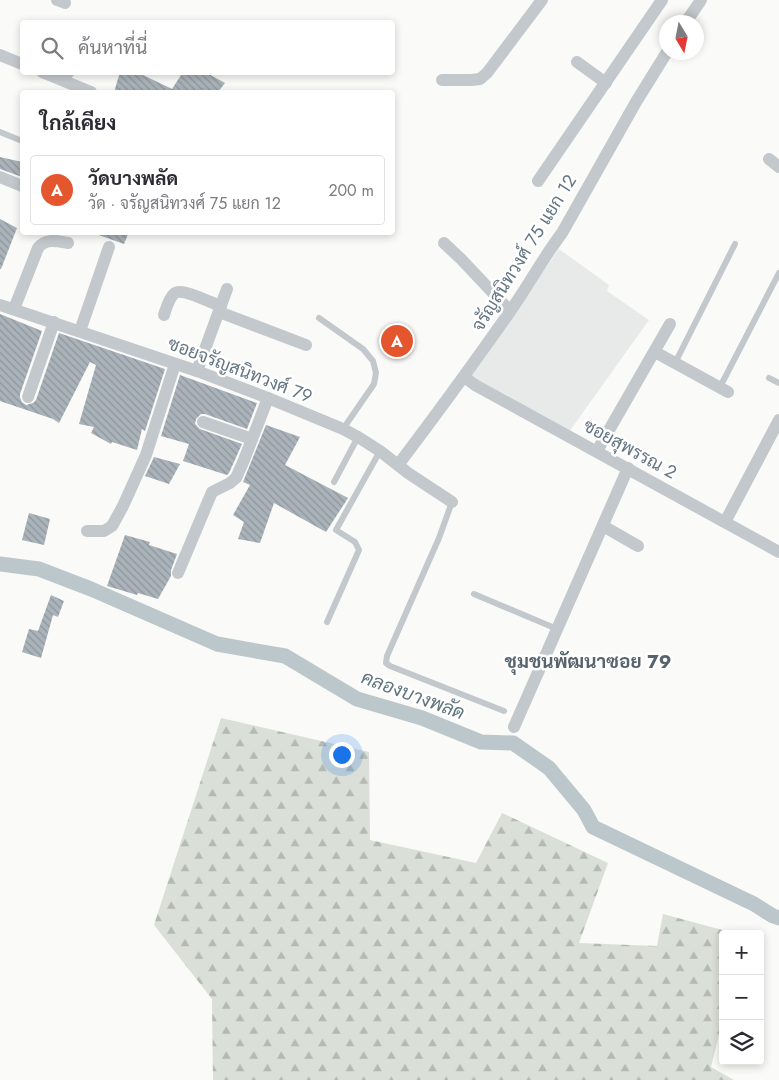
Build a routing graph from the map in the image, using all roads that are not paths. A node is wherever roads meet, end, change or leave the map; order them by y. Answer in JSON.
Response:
{"nodes":[{"id":1,"x":542,"y":0,"type":"edge"},
{"id":2,"x":662,"y":0,"type":"edge"},
{"id":3,"x":701,"y":0,"type":"edge"},
{"id":4,"x":691,"y":15,"type":"edge"},
{"id":5,"x":0,"y":55,"type":"edge"},
{"id":6,"x":662,"y":60,"type":"edge"},
{"id":7,"x":577,"y":62,"type":"dead end"},
{"id":8,"x":20,"y":63,"type":"edge"},
{"id":9,"x":69,"y":77,"type":"edge"},
{"id":10,"x":442,"y":80,"type":"dead end"},
{"id":11,"x":606,"y":83,"type":"junction"},
{"id":12,"x":88,"y":90,"type":"edge"},
{"id":13,"x":0,"y":132,"type":"edge"},
{"id":14,"x":20,"y":140,"type":"edge"},
{"id":15,"x":0,"y":177,"type":"edge"},
{"id":16,"x":538,"y":181,"type":"dead end"},
{"id":17,"x":20,"y":185,"type":"edge"},
{"id":18,"x":68,"y":243,"type":"dead end"},
{"id":19,"x":444,"y":243,"type":"dead end"},
{"id":20,"x":735,"y":244,"type":"dead end"},
{"id":21,"x":109,"y":248,"type":"dead end"},
{"id":22,"x":779,"y":273,"type":"edge"},
{"id":23,"x":227,"y":289,"type":"dead end"},
{"id":24,"x":0,"y":304,"type":"edge"},
{"id":25,"x":14,"y":309,"type":"junction"},
{"id":26,"x":220,"y":309,"type":"junction"},
{"id":27,"x":510,"y":311,"type":"junction"},
{"id":28,"x":164,"y":315,"type":"dead end"},
{"id":29,"x":319,"y":318,"type":"dead end"},
{"id":30,"x":54,"y":322,"type":"junction"},
{"id":31,"x":670,"y":324,"type":"dead end"},
{"id":32,"x":80,"y":331,"type":"junction"},
{"id":33,"x":306,"y":345,"type":"dead end"},
{"id":34,"x":655,"y":352,"type":"junction"},
{"id":35,"x":675,"y":363,"type":"junction"},
{"id":36,"x":175,"y":364,"type":"junction"},
{"id":37,"x":197,"y":371,"type":"junction"},
{"id":38,"x":464,"y":377,"type":"junction"},
{"id":39,"x":769,"y":378,"type":"dead end"},
{"id":40,"x":779,"y":383,"type":"edge"},
{"id":41,"x":724,"y":390,"type":"joint"},
{"id":42,"x":28,"y":397,"type":"dead end"},
{"id":43,"x":268,"y":398,"type":"junction"},
{"id":44,"x":779,"y":420,"type":"edge"},
{"id":45,"x":203,"y":422,"type":"dead end"},
{"id":46,"x":343,"y":429,"type":"junction"},
{"id":47,"x":358,"y":437,"type":"junction"},
{"id":48,"x":252,"y":439,"type":"junction"},
{"id":49,"x":380,"y":451,"type":"junction"},
{"id":50,"x":597,"y":451,"type":"junction"},
{"id":51,"x":398,"y":465,"type":"junction"},
{"id":52,"x":628,"y":468,"type":"junction"},
{"id":53,"x":334,"y":482,"type":"dead end"},
{"id":54,"x":452,"y":502,"type":"joint"},
{"id":55,"x":725,"y":522,"type":"junction"},
{"id":56,"x":603,"y":526,"type":"junction"},
{"id":57,"x":87,"y":531,"type":"dead end"},
{"id":58,"x":638,"y":546,"type":"dead end"},
{"id":59,"x":779,"y":552,"type":"edge"},
{"id":60,"x":178,"y":573,"type":"dead end"},
{"id":61,"x":474,"y":594,"type":"dead end"},
{"id":62,"x":327,"y":622,"type":"dead end"},
{"id":63,"x":557,"y":629,"type":"junction"},
{"id":64,"x":504,"y":712,"type":"dead end"},
{"id":65,"x":514,"y":727,"type":"dead end"}],
"edges":[{"from":1,"to":10,"type":"street"},
{"from":2,"to":11,"type":"street"},
{"from":3,"to":4,"type":"street"},
{"from":5,"to":8,"type":"street"},
{"from":6,"to":27,"type":"street","name":"จรัญสนิทวงศ์ 75 แยก 12"},
{"from":7,"to":11,"type":"street"},
{"from":9,"to":12,"type":"street"},
{"from":11,"to":16,"type":"street"},
{"from":13,"to":14,"type":"lane"},
{"from":15,"to":17,"type":"street"},
{"from":18,"to":25,"type":"street"},
{"from":19,"to":27,"type":"street"},
{"from":20,"to":35,"type":"lane"},
{"from":21,"to":32,"type":"street"},
{"from":22,"to":41,"type":"lane"},
{"from":23,"to":26,"type":"street"},
{"from":24,"to":25,"type":"street","name":"ซอยจรัญสนิทวงศ์ 79"},
{"from":25,"to":30,"type":"street","name":"ซอยจรัญสนิทวงศ์ 79"},
{"from":26,"to":28,"type":"street"},
{"from":26,"to":33,"type":"street"},
{"from":26,"to":37,"type":"street"},
{"from":27,"to":38,"type":"street","name":"จรัญสนิทวงศ์ 75 แยก 12"},
{"from":29,"to":46,"type":"lane"},
{"from":30,"to":32,"type":"street","name":"ซอยจรัญสนิทวงศ์ 79"},
{"from":30,"to":42,"type":"street"},
{"from":31,"to":34,"type":"street"},
{"from":32,"to":36,"type":"street","name":"ซอยจรัญสนิทวงศ์ 79"},
{"from":34,"to":35,"type":"street"},
{"from":34,"to":50,"type":"street"},
{"from":35,"to":41,"type":"street"},
{"from":36,"to":37,"type":"street","name":"ซอยจรัญสนิทวงศ์ 79"},
{"from":36,"to":57,"type":"street"},
{"from":37,"to":43,"type":"street","name":"ซอยจรัญสนิทวงศ์ 79"},
{"from":38,"to":50,"type":"street","name":"ซอยสุพรรณ 2"},
{"from":38,"to":51,"type":"street","name":"จรัญสนิทวงศ์ 75 แยก 12"},
{"from":39,"to":40,"type":"lane"},
{"from":43,"to":46,"type":"street","name":"ซอยจรัญสนิทวงศ์ 79"},
{"from":43,"to":48,"type":"street"},
{"from":44,"to":55,"type":"street"},
{"from":45,"to":48,"type":"street"},
{"from":46,"to":47,"type":"street","name":"ซอยจรัญสนิทวงศ์ 79"},
{"from":47,"to":49,"type":"street","name":"ซอยจรัญสนิทวงศ์ 79"},
{"from":47,"to":53,"type":"lane"},
{"from":48,"to":60,"type":"street"},
{"from":49,"to":51,"type":"street","name":"ซอยจรัญสนิทวงศ์ 79"},
{"from":49,"to":62,"type":"lane"},
{"from":50,"to":52,"type":"street","name":"ซอยสุพรรณ 2"},
{"from":51,"to":54,"type":"street","name":"ซอยจรัญสนิทวงศ์ 79"},
{"from":52,"to":55,"type":"street","name":"ซอยสุพรรณ 2"},
{"from":52,"to":56,"type":"street"},
{"from":54,"to":64,"type":"lane"},
{"from":55,"to":59,"type":"street","name":"ซอยสุพรรณ 2"},
{"from":56,"to":58,"type":"street"},
{"from":56,"to":63,"type":"street"},
{"from":61,"to":63,"type":"lane"},
{"from":63,"to":65,"type":"street"}]}
